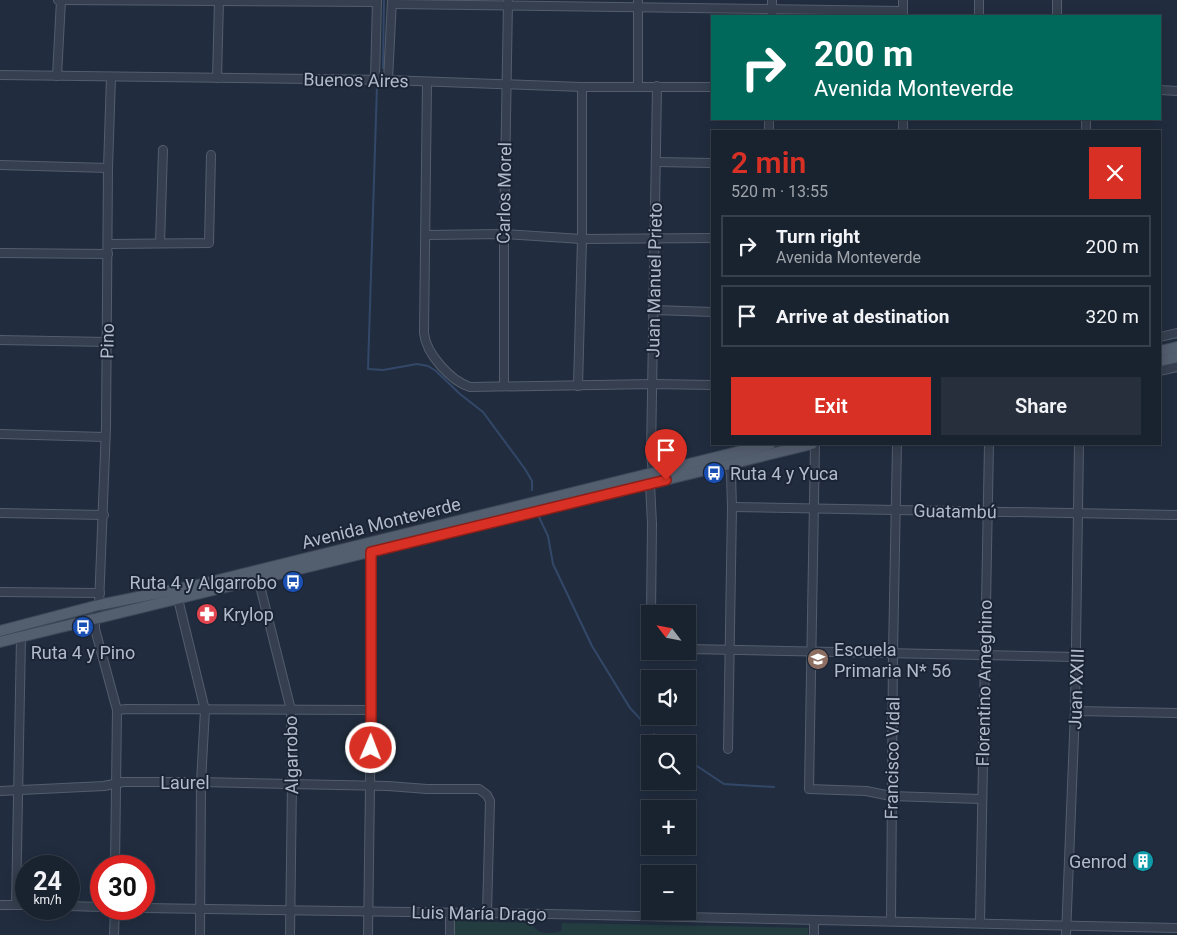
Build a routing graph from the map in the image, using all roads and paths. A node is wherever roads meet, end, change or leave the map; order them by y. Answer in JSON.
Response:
{"nodes":[{"id":1,"x":60,"y":0,"type":"edge"},
{"id":2,"x":772,"y":0,"type":"edge"},
{"id":3,"x":903,"y":0,"type":"edge"},
{"id":4,"x":979,"y":0,"type":"edge"},
{"id":5,"x":1057,"y":0,"type":"edge"},
{"id":6,"x":219,"y":1,"type":"edge"},
{"id":7,"x":377,"y":1,"type":"edge"},
{"id":8,"x":392,"y":2,"type":"edge"},
{"id":9,"x":508,"y":3,"type":"edge"},
{"id":10,"x":638,"y":4,"type":"edge"},
{"id":11,"x":772,"y":13,"type":"edge"},
{"id":12,"x":903,"y":14,"type":"edge"},
{"id":13,"x":979,"y":15,"type":"edge"},
{"id":14,"x":1057,"y":15,"type":"edge"},
{"id":15,"x":0,"y":75,"type":"edge"},
{"id":16,"x":58,"y":76,"type":"junction"},
{"id":17,"x":111,"y":77,"type":"junction"},
{"id":18,"x":217,"y":78,"type":"junction"},
{"id":19,"x":375,"y":80,"type":"junction"},
{"id":20,"x":388,"y":80,"type":"junction"},
{"id":21,"x":427,"y":82,"type":"junction"},
{"id":22,"x":507,"y":84,"type":"junction"},
{"id":23,"x":638,"y":86,"type":"junction"},
{"id":24,"x":657,"y":86,"type":"junction"},
{"id":25,"x":582,"y":87,"type":"junction"},
{"id":26,"x":711,"y":87,"type":"edge"},
{"id":27,"x":1161,"y":90,"type":"edge"},
{"id":28,"x":1177,"y":91,"type":"edge"},
{"id":29,"x":163,"y":150,"type":"dead end"},
{"id":30,"x":211,"y":155,"type":"dead end"},
{"id":31,"x":656,"y":162,"type":"junction"},
{"id":32,"x":711,"y":163,"type":"edge"},
{"id":33,"x":0,"y":165,"type":"edge"},
{"id":34,"x":108,"y":168,"type":"junction"},
{"id":35,"x":504,"y":234,"type":"junction"},
{"id":36,"x":426,"y":235,"type":"junction"},
{"id":37,"x":655,"y":237,"type":"junction"},
{"id":38,"x":711,"y":238,"type":"edge"},
{"id":39,"x":582,"y":239,"type":"junction"},
{"id":40,"x":160,"y":243,"type":"junction"},
{"id":41,"x":108,"y":244,"type":"junction"},
{"id":42,"x":0,"y":253,"type":"edge"},
{"id":43,"x":108,"y":254,"type":"junction"},
{"id":44,"x":654,"y":310,"type":"junction"},
{"id":45,"x":711,"y":312,"type":"edge"},
{"id":46,"x":1177,"y":333,"type":"edge"},
{"id":47,"x":1161,"y":338,"type":"edge"},
{"id":48,"x":0,"y":340,"type":"edge"},
{"id":49,"x":107,"y":342,"type":"junction"},
{"id":50,"x":1177,"y":357,"type":"edge"},
{"id":51,"x":1161,"y":361,"type":"edge"},
{"id":52,"x":1177,"y":367,"type":"edge"},
{"id":53,"x":1161,"y":371,"type":"edge"},
{"id":54,"x":653,"y":384,"type":"junction"},
{"id":55,"x":711,"y":384,"type":"edge"},
{"id":56,"x":504,"y":386,"type":"junction"},
{"id":57,"x":578,"y":386,"type":"junction"},
{"id":58,"x":0,"y":434,"type":"edge"},
{"id":59,"x":105,"y":437,"type":"junction"},
{"id":60,"x":761,"y":445,"type":"edge"},
{"id":61,"x":809,"y":445,"type":"edge"},
{"id":62,"x":813,"y":445,"type":"edge"},
{"id":63,"x":897,"y":445,"type":"edge"},
{"id":64,"x":989,"y":445,"type":"edge"},
{"id":65,"x":1079,"y":445,"type":"edge"},
{"id":66,"x":729,"y":465,"type":"junction"},
{"id":67,"x":653,"y":473,"type":"junction"},
{"id":68,"x":650,"y":484,"type":"junction"},
{"id":69,"x":732,"y":507,"type":"junction"},
{"id":70,"x":813,"y":509,"type":"junction"},
{"id":71,"x":897,"y":509,"type":"junction"},
{"id":72,"x":988,"y":511,"type":"junction"},
{"id":73,"x":0,"y":513,"type":"edge"},
{"id":74,"x":1079,"y":514,"type":"junction"},
{"id":75,"x":1177,"y":514,"type":"edge"},
{"id":76,"x":104,"y":515,"type":"junction"},
{"id":77,"x":371,"y":552,"type":"junction"},
{"id":78,"x":258,"y":578,"type":"junction"},
{"id":79,"x":0,"y":592,"type":"edge"},
{"id":80,"x":100,"y":593,"type":"junction"},
{"id":81,"x":178,"y":599,"type":"junction"},
{"id":82,"x":99,"y":605,"type":"junction"},
{"id":83,"x":651,"y":605,"type":"edge"},
{"id":84,"x":95,"y":619,"type":"junction"},
{"id":85,"x":0,"y":631,"type":"edge"},
{"id":86,"x":21,"y":638,"type":"junction"},
{"id":87,"x":0,"y":642,"type":"edge"},
{"id":88,"x":696,"y":648,"type":"edge"},
{"id":89,"x":729,"y":649,"type":"junction"},
{"id":90,"x":812,"y":651,"type":"junction"},
{"id":91,"x":893,"y":653,"type":"junction"},
{"id":92,"x":986,"y":655,"type":"junction"},
{"id":93,"x":1077,"y":656,"type":"junction"},
{"id":94,"x":117,"y":710,"type":"junction"},
{"id":95,"x":205,"y":710,"type":"junction"},
{"id":96,"x":291,"y":710,"type":"junction"},
{"id":97,"x":371,"y":710,"type":"junction"},
{"id":98,"x":1075,"y":711,"type":"junction"},
{"id":99,"x":1177,"y":713,"type":"edge"},
{"id":100,"x":728,"y":749,"type":"dead end"},
{"id":101,"x":201,"y":782,"type":"junction"},
{"id":102,"x":116,"y":784,"type":"junction"},
{"id":103,"x":292,"y":784,"type":"junction"},
{"id":104,"x":370,"y":786,"type":"junction"},
{"id":105,"x":0,"y":791,"type":"edge"},
{"id":106,"x":19,"y":791,"type":"junction"},
{"id":107,"x":891,"y":796,"type":"junction"},
{"id":108,"x":981,"y":799,"type":"junction"},
{"id":109,"x":17,"y":855,"type":"edge"},
{"id":110,"x":115,"y":855,"type":"edge"},
{"id":111,"x":0,"y":905,"type":"edge"},
{"id":112,"x":15,"y":905,"type":"edge"},
{"id":113,"x":155,"y":908,"type":"edge"},
{"id":114,"x":200,"y":910,"type":"junction"},
{"id":115,"x":291,"y":910,"type":"junction"},
{"id":116,"x":368,"y":911,"type":"junction"},
{"id":117,"x":450,"y":913,"type":"junction"},
{"id":118,"x":487,"y":913,"type":"junction"},
{"id":119,"x":115,"y":920,"type":"edge"},
{"id":120,"x":814,"y":920,"type":"junction"},
{"id":121,"x":891,"y":922,"type":"junction"},
{"id":122,"x":980,"y":923,"type":"junction"},
{"id":123,"x":1067,"y":926,"type":"junction"},
{"id":124,"x":1177,"y":928,"type":"edge"},
{"id":125,"x":114,"y":935,"type":"edge"},
{"id":126,"x":200,"y":935,"type":"edge"},
{"id":127,"x":290,"y":935,"type":"edge"},
{"id":128,"x":368,"y":935,"type":"edge"},
{"id":129,"x":450,"y":935,"type":"edge"},
{"id":130,"x":814,"y":935,"type":"edge"},
{"id":131,"x":1066,"y":935,"type":"edge"}],
"edges":[{"from":1,"to":6,"type":"street"},
{"from":1,"to":16,"type":"street"},
{"from":2,"to":11,"type":"street"},
{"from":3,"to":12,"type":"street"},
{"from":4,"to":13,"type":"street"},
{"from":5,"to":14,"type":"street"},
{"from":6,"to":7,"type":"street"},
{"from":6,"to":18,"type":"street"},
{"from":7,"to":19,"type":"street"},
{"from":8,"to":9,"type":"street"},
{"from":8,"to":20,"type":"street"},
{"from":9,"to":10,"type":"street"},
{"from":9,"to":22,"type":"street","name":"Carlos Morel"},
{"from":10,"to":11,"type":"street"},
{"from":10,"to":23,"type":"street"},
{"from":11,"to":12,"type":"street"},
{"from":15,"to":16,"type":"street","name":"Buenos Aires"},
{"from":16,"to":17,"type":"street","name":"Buenos Aires"},
{"from":17,"to":18,"type":"street","name":"Buenos Aires"},
{"from":17,"to":34,"type":"street","name":"Pino"},
{"from":18,"to":19,"type":"street","name":"Buenos Aires"},
{"from":19,"to":20,"type":"street","name":"Buenos Aires"},
{"from":20,"to":21,"type":"street","name":"Buenos Aires"},
{"from":21,"to":22,"type":"street","name":"Buenos Aires"},
{"from":21,"to":36,"type":"street"},
{"from":22,"to":25,"type":"street","name":"Buenos Aires"},
{"from":22,"to":35,"type":"street","name":"Carlos Morel"},
{"from":23,"to":24,"type":"street","name":"Buenos Aires"},
{"from":23,"to":25,"type":"street","name":"Buenos Aires"},
{"from":24,"to":26,"type":"street","name":"Buenos Aires"},
{"from":24,"to":31,"type":"street","name":"Juan Manuel Prieto"},
{"from":25,"to":39,"type":"street"},
{"from":27,"to":28,"type":"street"},
{"from":29,"to":40,"type":"street"},
{"from":30,"to":40,"type":"street"},
{"from":31,"to":32,"type":"street"},
{"from":31,"to":37,"type":"street","name":"Juan Manuel Prieto"},
{"from":33,"to":34,"type":"street"},
{"from":34,"to":41,"type":"street","name":"Pino"},
{"from":35,"to":36,"type":"street"},
{"from":35,"to":39,"type":"street"},
{"from":35,"to":56,"type":"street","name":"Carlos Morel"},
{"from":36,"to":56,"type":"street"},
{"from":37,"to":38,"type":"street"},
{"from":37,"to":39,"type":"street"},
{"from":37,"to":44,"type":"street","name":"Juan Manuel Prieto"},
{"from":39,"to":57,"type":"street"},
{"from":40,"to":41,"type":"street"},
{"from":41,"to":43,"type":"street","name":"Pino"},
{"from":42,"to":43,"type":"street"},
{"from":43,"to":49,"type":"street","name":"Pino"},
{"from":44,"to":45,"type":"street"},
{"from":44,"to":54,"type":"street","name":"Juan Manuel Prieto"},
{"from":46,"to":47,"type":"street"},
{"from":48,"to":49,"type":"street"},
{"from":49,"to":59,"type":"street","name":"Pino"},
{"from":50,"to":51,"type":"main road"},
{"from":52,"to":53,"type":"street"},
{"from":54,"to":55,"type":"street"},
{"from":54,"to":57,"type":"street"},
{"from":54,"to":67,"type":"street","name":"Juan Manuel Prieto"},
{"from":56,"to":57,"type":"street"},
{"from":58,"to":59,"type":"street"},
{"from":59,"to":76,"type":"street","name":"Pino"},
{"from":60,"to":67,"type":"main road","name":"Avenida Monteverde"},
{"from":61,"to":66,"type":"main road","name":"Avenida Monteverde"},
{"from":62,"to":70,"type":"street"},
{"from":63,"to":71,"type":"street","name":"Francisco Vidal"},
{"from":64,"to":72,"type":"street","name":"Florentino Ameghino"},
{"from":65,"to":74,"type":"street","name":"Juan XXIII"},
{"from":66,"to":68,"type":"main road","name":"Avenida Monteverde"},
{"from":66,"to":69,"type":"street"},
{"from":67,"to":82,"type":"main road","name":"Avenida Monteverde"},
{"from":68,"to":77,"type":"main road","name":"Avenida Monteverde"},
{"from":68,"to":83,"type":"street"},
{"from":69,"to":70,"type":"street","name":"Guatambú"},
{"from":69,"to":89,"type":"street"},
{"from":70,"to":71,"type":"street","name":"Guatambú"},
{"from":70,"to":90,"type":"street"},
{"from":71,"to":72,"type":"street","name":"Guatambú"},
{"from":71,"to":91,"type":"street","name":"Francisco Vidal"},
{"from":72,"to":74,"type":"street","name":"Guatambú"},
{"from":72,"to":92,"type":"street","name":"Florentino Ameghino"},
{"from":73,"to":76,"type":"street"},
{"from":74,"to":75,"type":"street","name":"Guatambú"},
{"from":74,"to":93,"type":"street","name":"Juan XXIII"},
{"from":76,"to":80,"type":"street","name":"Pino"},
{"from":77,"to":78,"type":"main road","name":"Avenida Monteverde"},
{"from":77,"to":97,"type":"street"},
{"from":78,"to":81,"type":"main road","name":"Avenida Monteverde"},
{"from":78,"to":96,"type":"street","name":"Algarrobo"},
{"from":79,"to":80,"type":"street"},
{"from":80,"to":82,"type":"street","name":"Pino"},
{"from":81,"to":84,"type":"main road","name":"Avenida Monteverde"},
{"from":81,"to":95,"type":"street"},
{"from":82,"to":84,"type":"street","name":"Pino"},
{"from":82,"to":85,"type":"main road","name":"Avenida Monteverde"},
{"from":84,"to":86,"type":"main road","name":"Avenida Monteverde"},
{"from":84,"to":94,"type":"street"},
{"from":86,"to":87,"type":"main road","name":"Avenida Monteverde"},
{"from":86,"to":106,"type":"street"},
{"from":88,"to":89,"type":"street"},
{"from":89,"to":90,"type":"street"},
{"from":89,"to":100,"type":"street"},
{"from":90,"to":91,"type":"street"},
{"from":90,"to":107,"type":"street"},
{"from":91,"to":92,"type":"street"},
{"from":91,"to":107,"type":"street","name":"Francisco Vidal"},
{"from":92,"to":93,"type":"street"},
{"from":92,"to":108,"type":"street","name":"Florentino Ameghino"},
{"from":93,"to":98,"type":"street","name":"Juan XXIII"},
{"from":94,"to":95,"type":"street"},
{"from":94,"to":102,"type":"street"},
{"from":95,"to":96,"type":"street"},
{"from":95,"to":101,"type":"street"},
{"from":96,"to":97,"type":"street"},
{"from":96,"to":103,"type":"street","name":"Algarrobo"},
{"from":97,"to":104,"type":"street"},
{"from":98,"to":99,"type":"street"},
{"from":98,"to":123,"type":"street","name":"Juan XXIII"},
{"from":101,"to":102,"type":"street","name":"Laurel"},
{"from":101,"to":103,"type":"street","name":"Laurel"},
{"from":101,"to":114,"type":"street"},
{"from":102,"to":106,"type":"street","name":"Laurel"},
{"from":102,"to":110,"type":"street"},
{"from":103,"to":104,"type":"street","name":"Laurel"},
{"from":103,"to":115,"type":"street","name":"Algarrobo"},
{"from":104,"to":116,"type":"street"},
{"from":104,"to":118,"type":"street","name":"Laurel"},
{"from":105,"to":106,"type":"street","name":"Laurel"},
{"from":106,"to":109,"type":"street"},
{"from":107,"to":108,"type":"street"},
{"from":107,"to":121,"type":"street","name":"Francisco Vidal"},
{"from":108,"to":122,"type":"street","name":"Florentino Ameghino"},
{"from":111,"to":112,"type":"street"},
{"from":113,"to":114,"type":"street","name":"Luis María Drago"},
{"from":114,"to":115,"type":"street","name":"Luis María Drago"},
{"from":114,"to":126,"type":"street"},
{"from":115,"to":116,"type":"street","name":"Luis María Drago"},
{"from":115,"to":127,"type":"street","name":"Algarrobo"},
{"from":116,"to":117,"type":"street","name":"Luis María Drago"},
{"from":116,"to":128,"type":"street"},
{"from":117,"to":118,"type":"street","name":"Luis María Drago"},
{"from":117,"to":129,"type":"street"},
{"from":118,"to":120,"type":"street","name":"Luis María Drago"},
{"from":119,"to":125,"type":"street"},
{"from":120,"to":121,"type":"street","name":"Luis María Drago"},
{"from":120,"to":130,"type":"street"},
{"from":121,"to":122,"type":"street","name":"Luis María Drago"},
{"from":122,"to":123,"type":"street","name":"Luis María Drago"},
{"from":123,"to":124,"type":"street","name":"Luis María Drago"},
{"from":123,"to":131,"type":"street","name":"Juan XXIII"}]}
